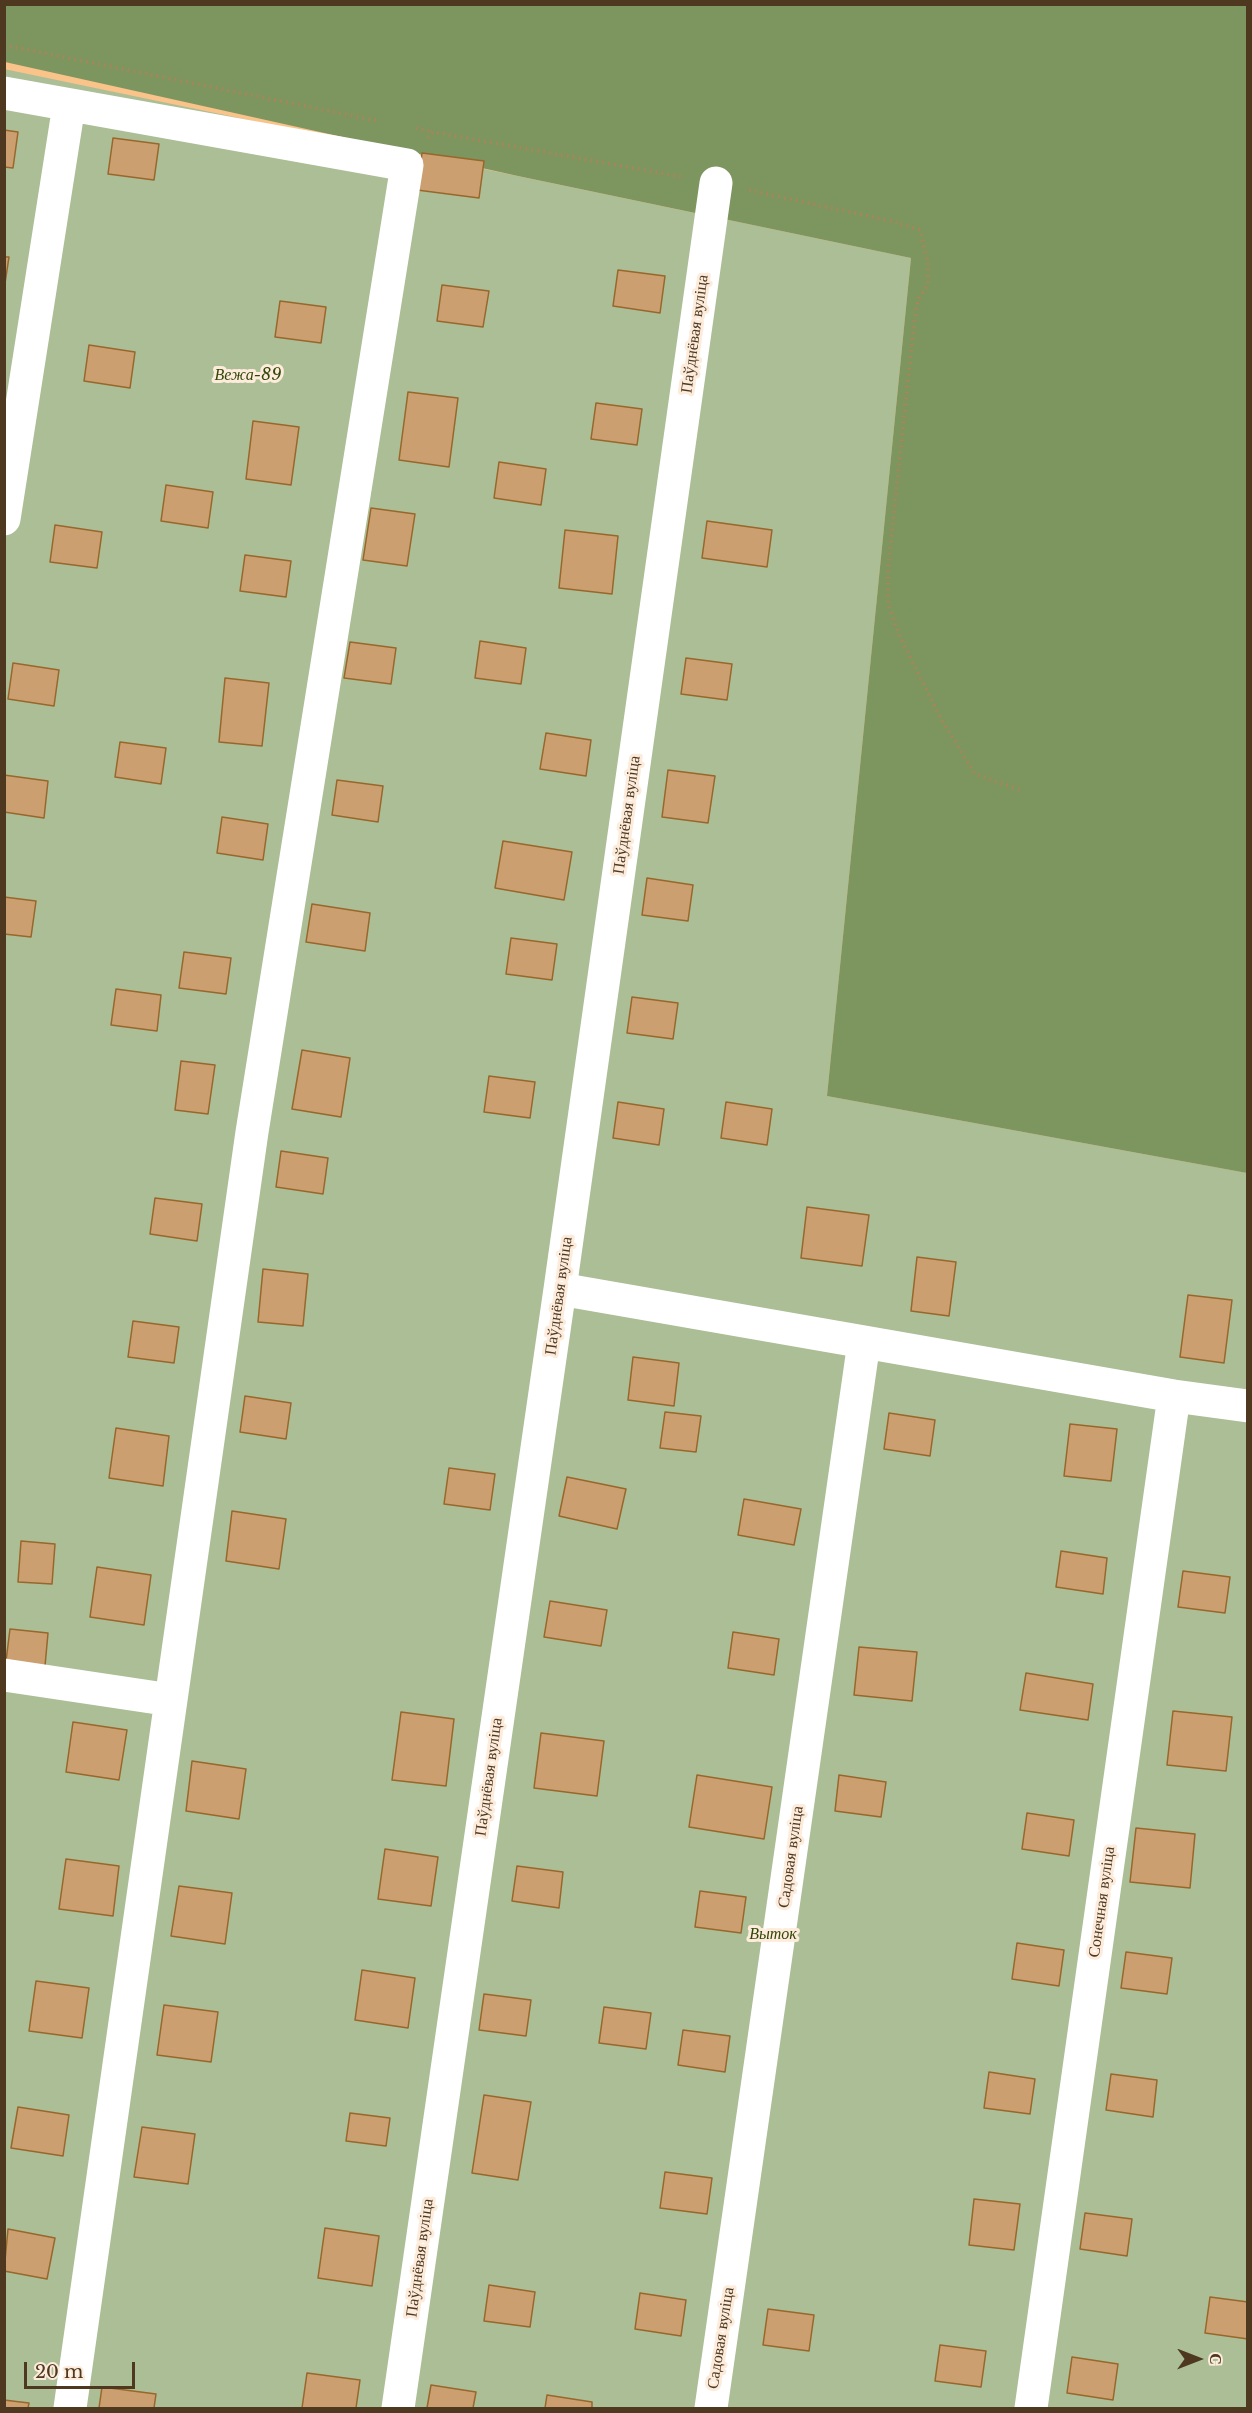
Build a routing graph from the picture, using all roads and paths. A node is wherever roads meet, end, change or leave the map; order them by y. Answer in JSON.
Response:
{"nodes":[{"id":1,"x":4,"y":45,"type":"edge"},
{"id":2,"x":4,"y":93,"type":"edge"},
{"id":3,"x":69,"y":105,"type":"junction"},
{"id":4,"x":387,"y":122,"type":"dead end"},
{"id":5,"x":410,"y":127,"type":"dead end"},
{"id":6,"x":433,"y":132,"type":"junction"},
{"id":7,"x":407,"y":165,"type":"junction"},
{"id":8,"x":716,"y":183,"type":"junction"},
{"id":9,"x":4,"y":519,"type":"edge"},
{"id":10,"x":1023,"y":791,"type":"dead end"},
{"id":11,"x":560,"y":1289,"type":"junction"},
{"id":12,"x":864,"y":1342,"type":"junction"},
{"id":13,"x":1174,"y":1396,"type":"junction"},
{"id":14,"x":1248,"y":1406,"type":"edge"},
{"id":15,"x":4,"y":1676,"type":"edge"},
{"id":16,"x":171,"y":1700,"type":"junction"},
{"id":17,"x":70,"y":2409,"type":"edge"},
{"id":18,"x":398,"y":2409,"type":"edge"},
{"id":19,"x":711,"y":2409,"type":"edge"},
{"id":20,"x":1031,"y":2409,"type":"edge"}],
"edges":[{"from":1,"to":4,"type":"path"},
{"from":2,"to":3,"type":"street"},
{"from":3,"to":7,"type":"street"},
{"from":3,"to":9,"type":"street"},
{"from":5,"to":6,"type":"path"},
{"from":6,"to":7,"type":"path"},
{"from":6,"to":8,"type":"path"},
{"from":7,"to":16,"type":"street"},
{"from":8,"to":10,"type":"path"},
{"from":8,"to":11,"type":"street","name":"Паўднёвая вуліца"},
{"from":11,"to":12,"type":"street"},
{"from":11,"to":18,"type":"street","name":"Паўднёвая вуліца"},
{"from":12,"to":13,"type":"street"},
{"from":12,"to":19,"type":"street","name":"Садовая вуліца"},
{"from":13,"to":14,"type":"street"},
{"from":13,"to":20,"type":"street","name":"Сонечная вуліца"},
{"from":15,"to":16,"type":"street"},
{"from":16,"to":17,"type":"street"}]}
